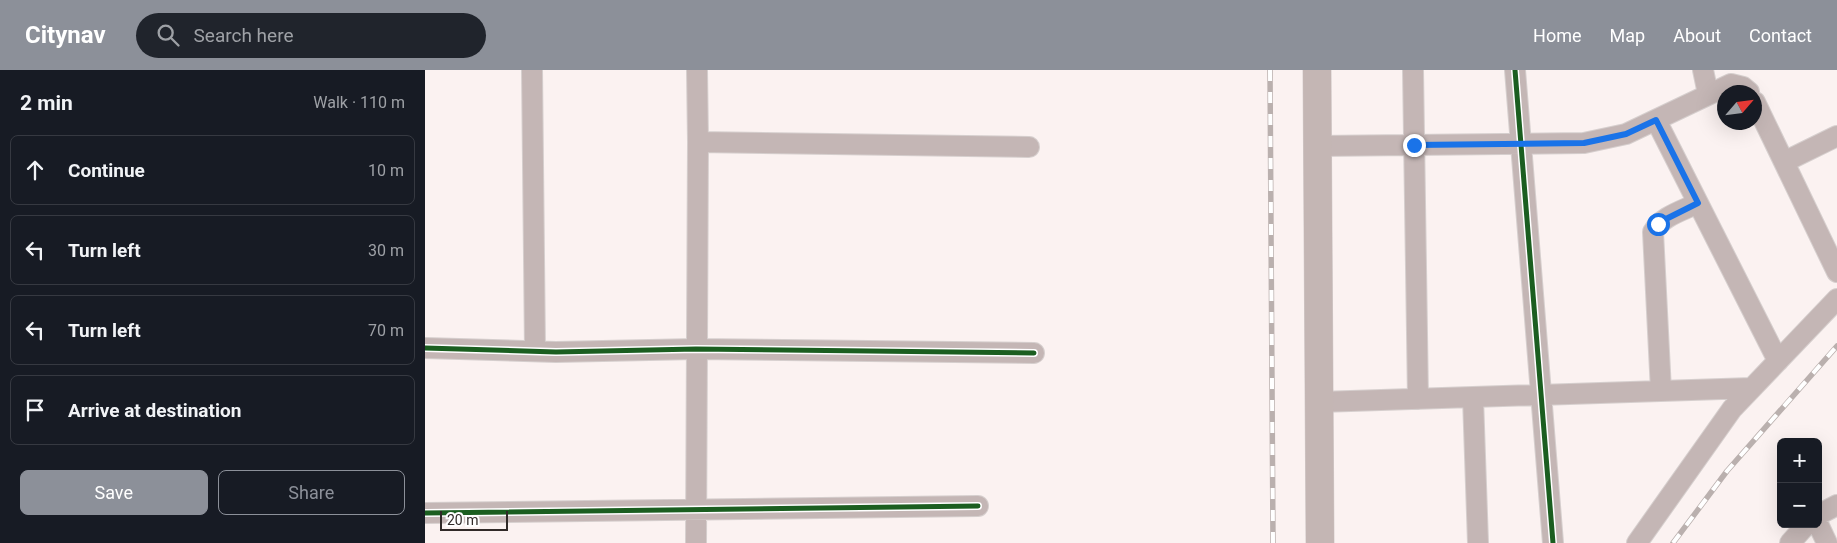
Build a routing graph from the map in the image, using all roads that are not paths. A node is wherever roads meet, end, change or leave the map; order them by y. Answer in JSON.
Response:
{"nodes":[{"id":1,"x":532,"y":70,"type":"edge"},
{"id":2,"x":697,"y":70,"type":"edge"},
{"id":3,"x":1317,"y":70,"type":"edge"},
{"id":4,"x":1413,"y":70,"type":"edge"},
{"id":5,"x":1515,"y":70,"type":"edge"},
{"id":6,"x":1703,"y":70,"type":"edge"},
{"id":7,"x":1717,"y":90,"type":"edge"},
{"id":8,"x":1708,"y":94,"type":"junction"},
{"id":9,"x":1762,"y":116,"type":"edge"},
{"id":10,"x":1656,"y":120,"type":"junction"},
{"id":11,"x":1837,"y":136,"type":"edge"},
{"id":12,"x":698,"y":142,"type":"junction"},
{"id":13,"x":1521,"y":144,"type":"junction"},
{"id":14,"x":1414,"y":145,"type":"junction"},
{"id":15,"x":1318,"y":146,"type":"junction"},
{"id":16,"x":1029,"y":148,"type":"dead end"},
{"id":17,"x":1784,"y":162,"type":"junction"},
{"id":18,"x":1698,"y":203,"type":"junction"},
{"id":19,"x":1837,"y":272,"type":"edge"},
{"id":20,"x":1837,"y":299,"type":"edge"},
{"id":21,"x":425,"y":348,"type":"edge"},
{"id":22,"x":696,"y":349,"type":"junction"},
{"id":23,"x":535,"y":351,"type":"junction"},
{"id":24,"x":1033,"y":353,"type":"dead end"},
{"id":25,"x":1778,"y":361,"type":"junction"},
{"id":26,"x":1752,"y":388,"type":"junction"},
{"id":27,"x":1661,"y":392,"type":"junction"},
{"id":28,"x":1541,"y":396,"type":"junction"},
{"id":29,"x":1473,"y":398,"type":"junction"},
{"id":30,"x":1418,"y":399,"type":"junction"},
{"id":31,"x":1320,"y":402,"type":"junction"},
{"id":32,"x":1837,"y":505,"type":"edge"},
{"id":33,"x":978,"y":506,"type":"dead end"},
{"id":34,"x":695,"y":509,"type":"junction"},
{"id":35,"x":1822,"y":513,"type":"edge"},
{"id":36,"x":425,"y":514,"type":"edge"},
{"id":37,"x":1803,"y":528,"type":"edge"},
{"id":38,"x":1819,"y":528,"type":"edge"},
{"id":39,"x":696,"y":543,"type":"edge"},
{"id":40,"x":1320,"y":543,"type":"edge"},
{"id":41,"x":1478,"y":543,"type":"edge"},
{"id":42,"x":1553,"y":543,"type":"edge"},
{"id":43,"x":1637,"y":543,"type":"edge"},
{"id":44,"x":1790,"y":543,"type":"edge"},
{"id":45,"x":1827,"y":543,"type":"edge"}],
"edges":[{"from":1,"to":23,"type":"street"},
{"from":2,"to":12,"type":"street"},
{"from":3,"to":15,"type":"street"},
{"from":4,"to":14,"type":"street"},
{"from":5,"to":13,"type":"street"},
{"from":6,"to":8,"type":"street"},
{"from":7,"to":8,"type":"street"},
{"from":8,"to":10,"type":"street"},
{"from":9,"to":17,"type":"street"},
{"from":10,"to":13,"type":"street"},
{"from":10,"to":18,"type":"street"},
{"from":11,"to":17,"type":"street"},
{"from":12,"to":16,"type":"street"},
{"from":12,"to":22,"type":"street"},
{"from":13,"to":14,"type":"street"},
{"from":13,"to":28,"type":"street"},
{"from":14,"to":15,"type":"street"},
{"from":14,"to":30,"type":"street"},
{"from":15,"to":31,"type":"street"},
{"from":17,"to":19,"type":"street"},
{"from":18,"to":25,"type":"street"},
{"from":18,"to":27,"type":"street"},
{"from":20,"to":25,"type":"street"},
{"from":21,"to":23,"type":"street"},
{"from":22,"to":23,"type":"street"},
{"from":22,"to":24,"type":"street"},
{"from":22,"to":34,"type":"street"},
{"from":25,"to":26,"type":"street"},
{"from":26,"to":27,"type":"street"},
{"from":26,"to":43,"type":"street"},
{"from":27,"to":28,"type":"street"},
{"from":28,"to":29,"type":"street"},
{"from":28,"to":42,"type":"street"},
{"from":29,"to":30,"type":"street"},
{"from":29,"to":41,"type":"street"},
{"from":30,"to":31,"type":"street"},
{"from":31,"to":40,"type":"street"},
{"from":32,"to":35,"type":"street"},
{"from":33,"to":34,"type":"street"},
{"from":34,"to":36,"type":"street"},
{"from":34,"to":39,"type":"street"},
{"from":37,"to":44,"type":"street"},
{"from":38,"to":45,"type":"street"}]}
